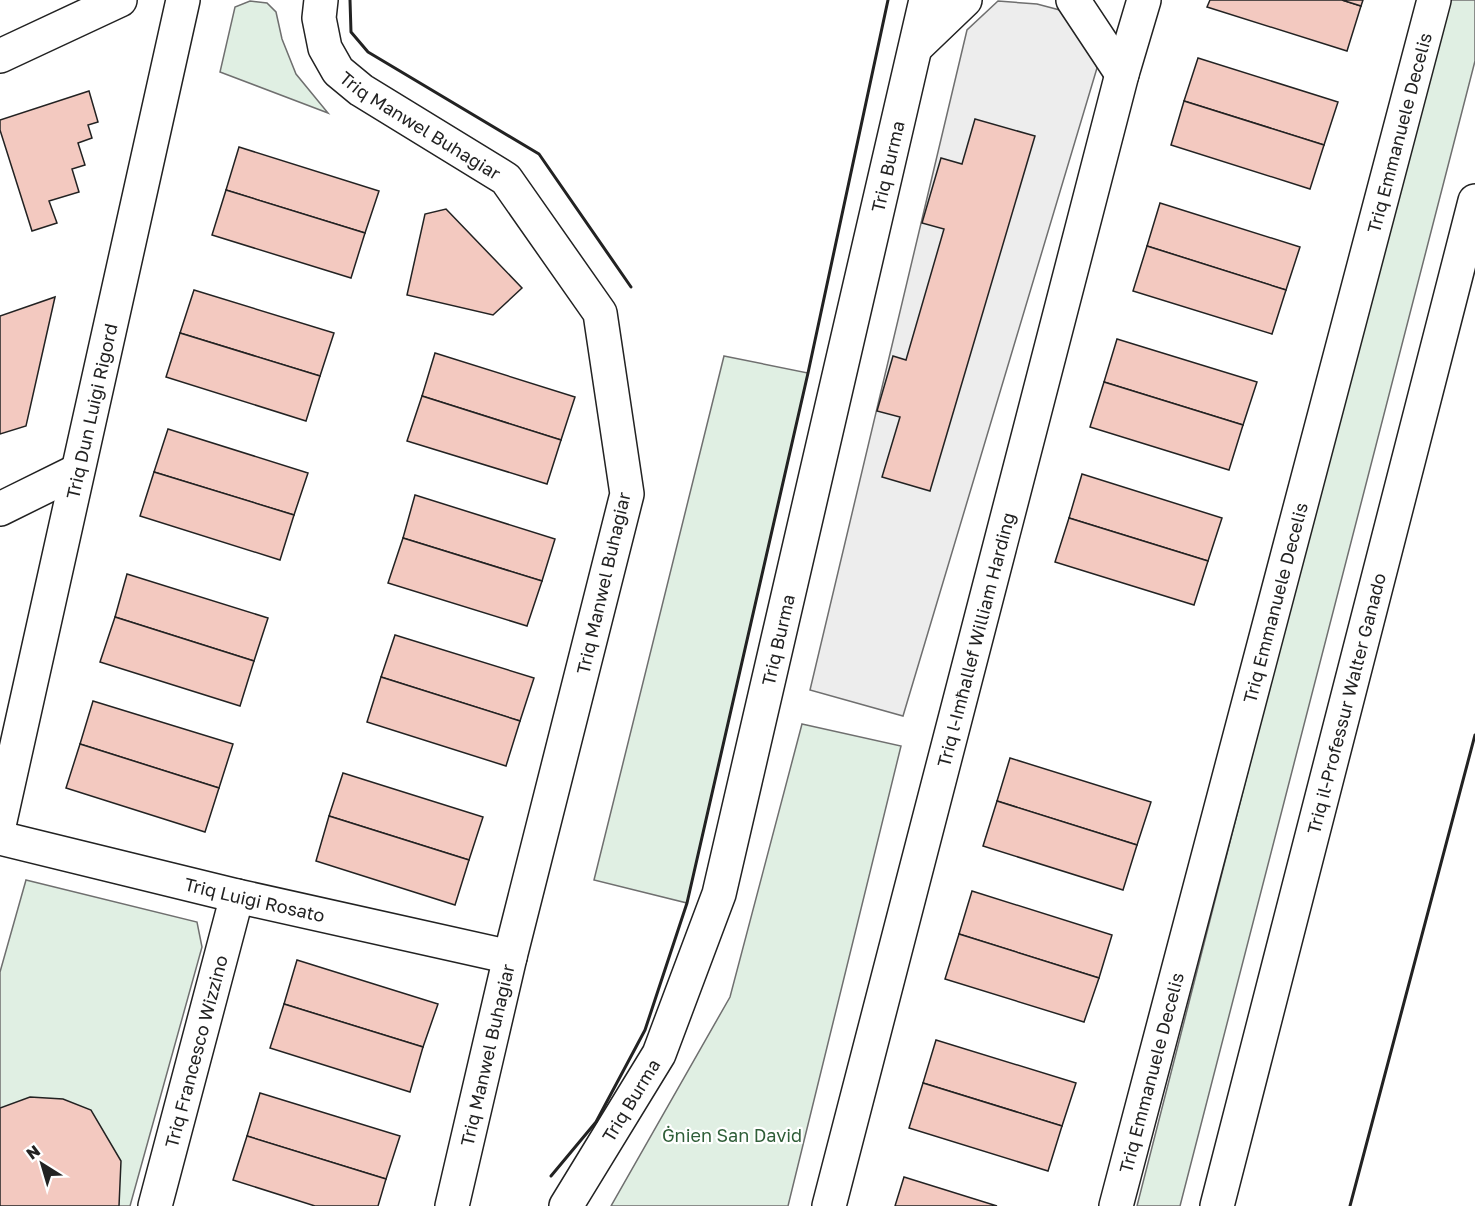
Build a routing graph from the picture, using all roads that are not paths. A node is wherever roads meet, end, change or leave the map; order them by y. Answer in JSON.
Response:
{"nodes":[{"id":1,"x":120,"y":0,"type":"edge"},
{"id":2,"x":183,"y":0,"type":"edge"},
{"id":3,"x":321,"y":0,"type":"edge"},
{"id":4,"x":926,"y":0,"type":"edge"},
{"id":5,"x":965,"y":0,"type":"edge"},
{"id":6,"x":1073,"y":0,"type":"edge"},
{"id":7,"x":1144,"y":0,"type":"edge"},
{"id":8,"x":1434,"y":0,"type":"edge"},
{"id":9,"x":916,"y":46,"type":"junction"},
{"id":10,"x":0,"y":56,"type":"edge"},
{"id":11,"x":1122,"y":74,"type":"junction"},
{"id":12,"x":1475,"y":201,"type":"edge"},
{"id":13,"x":77,"y":471,"type":"junction"},
{"id":14,"x":0,"y":509,"type":"edge"},
{"id":15,"x":0,"y":821,"type":"edge"},
{"id":16,"x":0,"y":838,"type":"edge"},
{"id":17,"x":237,"y":896,"type":"junction"},
{"id":18,"x":510,"y":957,"type":"junction"},
{"id":19,"x":155,"y":1206,"type":"edge"},
{"id":20,"x":452,"y":1206,"type":"edge"},
{"id":21,"x":566,"y":1206,"type":"edge"},
{"id":22,"x":829,"y":1206,"type":"edge"},
{"id":23,"x":1116,"y":1206,"type":"edge"},
{"id":24,"x":1217,"y":1206,"type":"edge"}],
"edges":[{"from":1,"to":10,"type":"street"},
{"from":2,"to":13,"type":"street","name":"Triq Dun Luigi Rigord"},
{"from":3,"to":18,"type":"street","name":"Triq Manwel Buhagiar"},
{"from":4,"to":9,"type":"street","name":"Triq Burma"},
{"from":5,"to":9,"type":"street"},
{"from":6,"to":11,"type":"street"},
{"from":7,"to":11,"type":"street","name":"Triq l-Imħallef William Harding"},
{"from":8,"to":23,"type":"street","name":"Triq Emmanuele Decelis"},
{"from":9,"to":21,"type":"street","name":"Triq Burma"},
{"from":11,"to":22,"type":"street","name":"Triq l-Imħallef William Harding"},
{"from":12,"to":24,"type":"street","name":"Triq il-Professur Walter Ganado"},
{"from":13,"to":14,"type":"street"},
{"from":13,"to":15,"type":"street","name":"Triq Dun Luigi Rigord"},
{"from":16,"to":17,"type":"street","name":"Triq Luigi Rosato"},
{"from":17,"to":18,"type":"street","name":"Triq Luigi Rosato"},
{"from":17,"to":19,"type":"street","name":"Triq Francesco Wizzino"},
{"from":18,"to":20,"type":"street","name":"Triq Manwel Buhagiar"}]}
